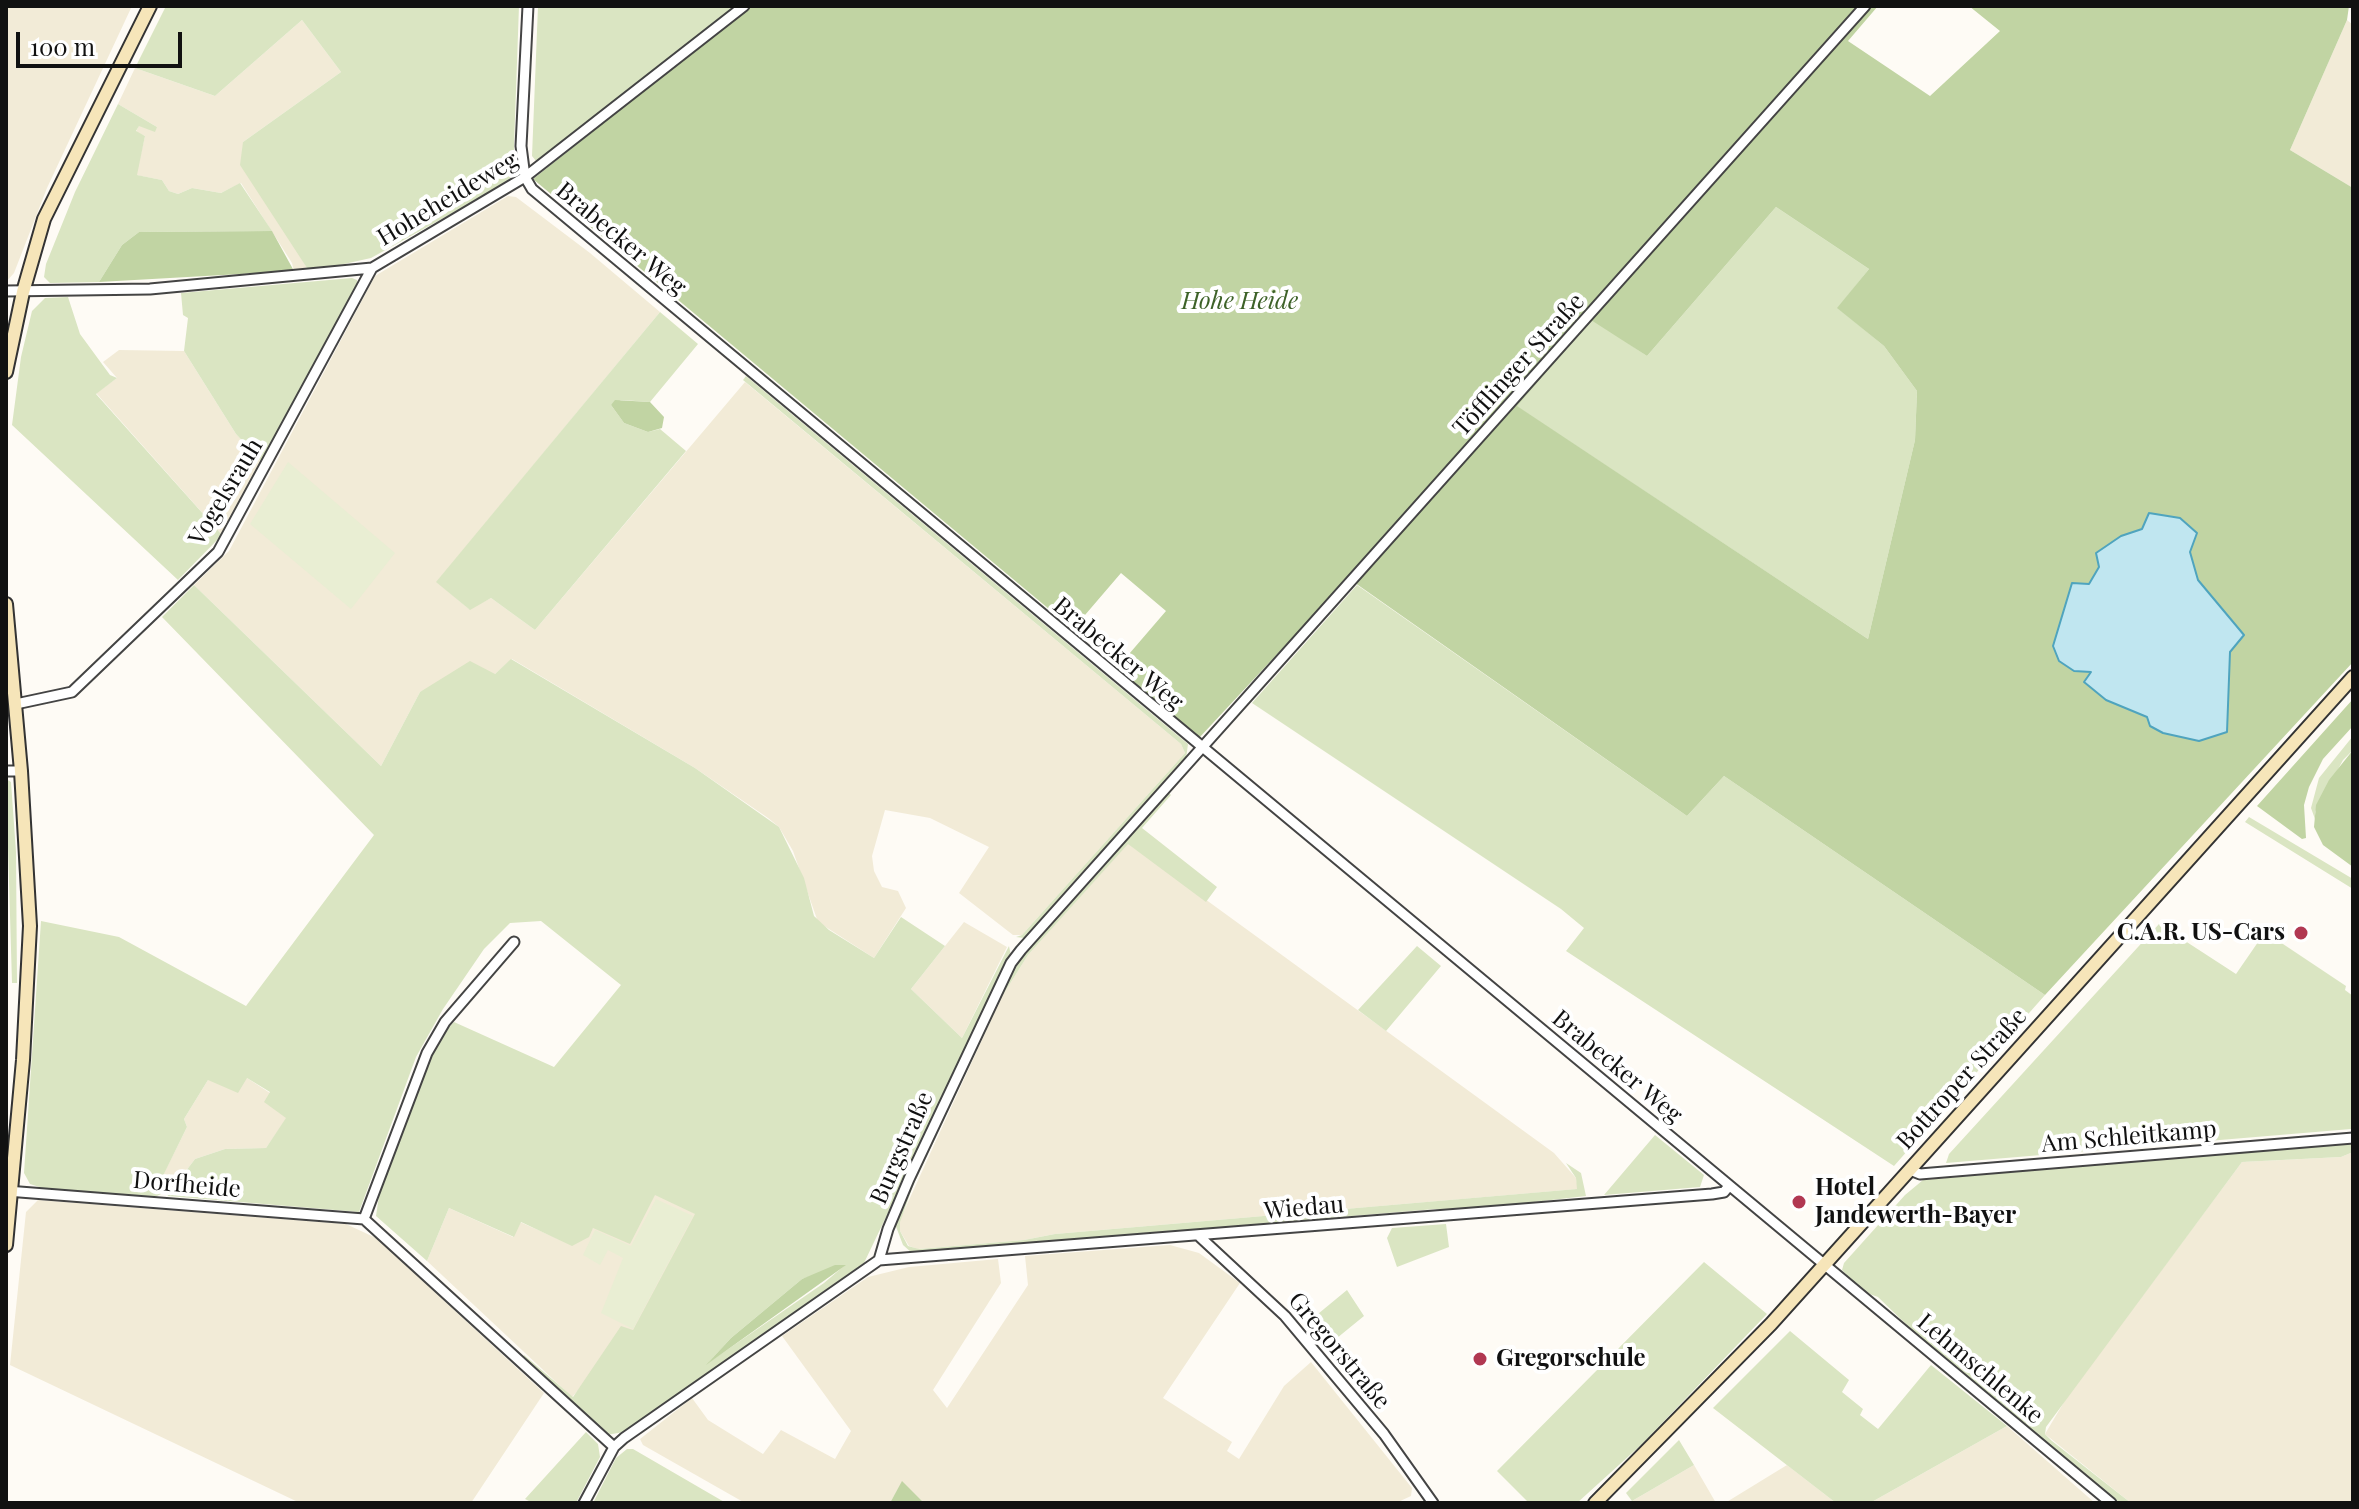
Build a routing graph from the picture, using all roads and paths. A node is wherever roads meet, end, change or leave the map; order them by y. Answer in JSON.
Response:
{"nodes":[{"id":1,"x":150,"y":6,"type":"edge"},
{"id":2,"x":528,"y":6,"type":"edge"},
{"id":3,"x":744,"y":6,"type":"edge"},
{"id":4,"x":1865,"y":6,"type":"edge"},
{"id":5,"x":525,"y":177,"type":"junction"},
{"id":6,"x":372,"y":268,"type":"junction"},
{"id":7,"x":6,"y":291,"type":"edge"},
{"id":8,"x":23,"y":292,"type":"junction"},
{"id":9,"x":6,"y":372,"type":"edge"},
{"id":10,"x":6,"y":604,"type":"edge"},
{"id":11,"x":2353,"y":677,"type":"edge"},
{"id":12,"x":16,"y":704,"type":"junction"},
{"id":13,"x":1202,"y":749,"type":"junction"},
{"id":14,"x":6,"y":771,"type":"edge"},
{"id":15,"x":21,"y":771,"type":"junction"},
{"id":16,"x":514,"y":942,"type":"dead end"},
{"id":17,"x":2353,"y":1138,"type":"edge"},
{"id":18,"x":1910,"y":1170,"type":"junction"},
{"id":19,"x":1729,"y":1186,"type":"junction"},
{"id":20,"x":9,"y":1192,"type":"edge"},
{"id":21,"x":364,"y":1219,"type":"junction"},
{"id":22,"x":1200,"y":1237,"type":"junction"},
{"id":23,"x":6,"y":1245,"type":"edge"},
{"id":24,"x":879,"y":1260,"type":"junction"},
{"id":25,"x":1825,"y":1264,"type":"junction"},
{"id":26,"x":614,"y":1447,"type":"junction"},
{"id":27,"x":584,"y":1503,"type":"edge"},
{"id":28,"x":1433,"y":1503,"type":"edge"},
{"id":29,"x":1595,"y":1503,"type":"edge"},
{"id":30,"x":2111,"y":1503,"type":"edge"}],
"edges":[{"from":1,"to":8,"type":"main road"},
{"from":2,"to":5,"type":"street","name":"Brabecker Weg"},
{"from":3,"to":5,"type":"street","name":"Hoheheideweg"},
{"from":4,"to":13,"type":"street","name":"Töfflinger Straße"},
{"from":5,"to":6,"type":"street","name":"Hoheheideweg"},
{"from":5,"to":13,"type":"street","name":"Brabecker Weg"},
{"from":6,"to":8,"type":"street","name":"Hoheheideweg"},
{"from":6,"to":12,"type":"street","name":"Vogelsrauh"},
{"from":7,"to":8,"type":"street","name":"Hoheheideweg"},
{"from":8,"to":9,"type":"main road"},
{"from":10,"to":12,"type":"main road"},
{"from":11,"to":18,"type":"main road","name":"Bottroper Straße"},
{"from":12,"to":15,"type":"main road"},
{"from":13,"to":19,"type":"street","name":"Brabecker Weg"},
{"from":13,"to":24,"type":"street","name":"Burgstraße"},
{"from":14,"to":15,"type":"street"},
{"from":15,"to":20,"type":"main road"},
{"from":16,"to":21,"type":"street"},
{"from":17,"to":18,"type":"street","name":"Am Schleitkamp"},
{"from":18,"to":25,"type":"main road","name":"Bottroper Straße"},
{"from":19,"to":22,"type":"street","name":"Wiedau"},
{"from":19,"to":25,"type":"street","name":"Brabecker Weg"},
{"from":20,"to":21,"type":"street","name":"Dorfheide"},
{"from":20,"to":23,"type":"main road"},
{"from":21,"to":26,"type":"street"},
{"from":22,"to":24,"type":"street","name":"Wiedau"},
{"from":22,"to":28,"type":"street","name":"Gregorstraße"},
{"from":24,"to":26,"type":"street"},
{"from":25,"to":29,"type":"main road","name":"Bottroper Straße"},
{"from":25,"to":30,"type":"street","name":"Lehmschlenke"},
{"from":26,"to":27,"type":"street"}]}
